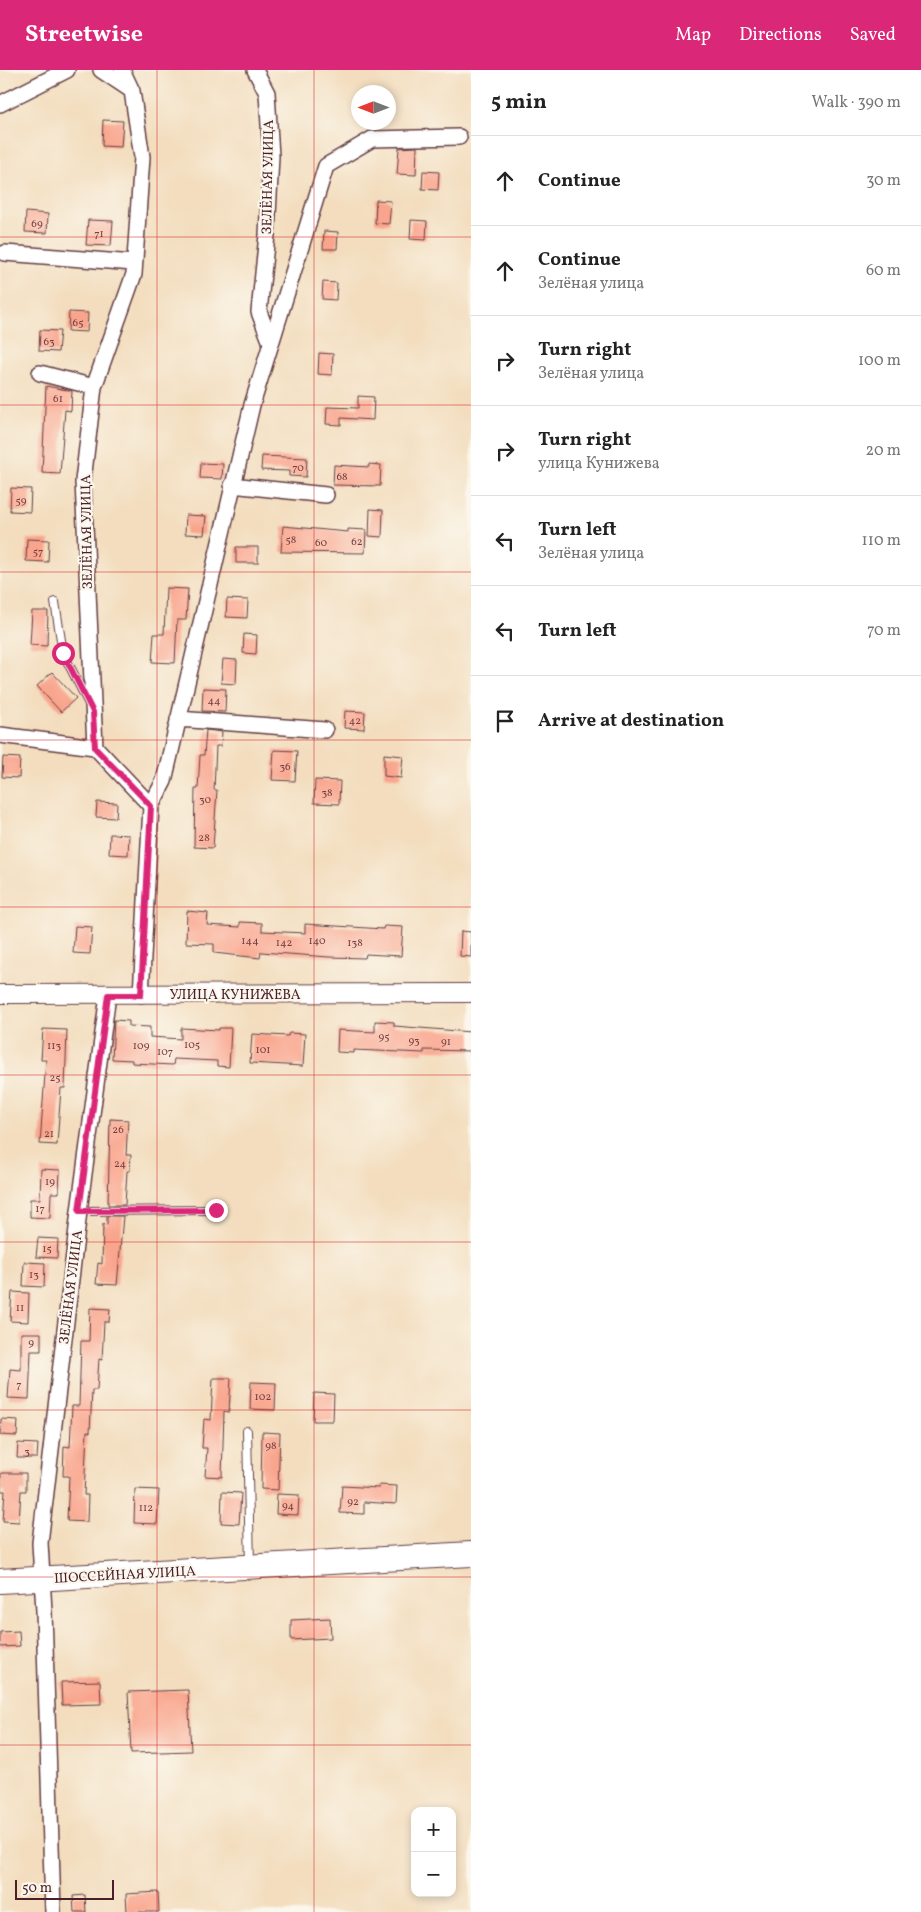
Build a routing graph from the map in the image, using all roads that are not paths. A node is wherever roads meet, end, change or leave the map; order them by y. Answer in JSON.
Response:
{"nodes":[{"id":1,"x":67,"y":70,"type":"edge"},
{"id":2,"x":101,"y":70,"type":"edge"},
{"id":3,"x":122,"y":70,"type":"edge"},
{"id":4,"x":255,"y":70,"type":"edge"},
{"id":5,"x":132,"y":91,"type":"junction"},
{"id":6,"x":0,"y":104,"type":"edge"},
{"id":7,"x":459,"y":137,"type":"dead end"},
{"id":8,"x":5,"y":253,"type":"dead end"},
{"id":9,"x":134,"y":263,"type":"junction"},
{"id":10,"x":271,"y":343,"type":"junction"},
{"id":11,"x":40,"y":373,"type":"dead end"},
{"id":12,"x":94,"y":387,"type":"junction"},
{"id":13,"x":232,"y":485,"type":"junction"},
{"id":14,"x":326,"y":495,"type":"dead end"},
{"id":15,"x":55,"y":602,"type":"dead end"},
{"id":16,"x":93,"y":712,"type":"junction"},
{"id":17,"x":178,"y":719,"type":"junction"},
{"id":18,"x":325,"y":730,"type":"dead end"},
{"id":19,"x":0,"y":735,"type":"edge"},
{"id":20,"x":95,"y":748,"type":"junction"},
{"id":21,"x":151,"y":806,"type":"junction"},
{"id":22,"x":471,"y":993,"type":"edge"},
{"id":23,"x":0,"y":994,"type":"edge"},
{"id":24,"x":108,"y":995,"type":"junction"},
{"id":25,"x":141,"y":995,"type":"junction"},
{"id":26,"x":216,"y":1210,"type":"dead end"},
{"id":27,"x":79,"y":1211,"type":"junction"},
{"id":28,"x":247,"y":1431,"type":"dead end"},
{"id":29,"x":471,"y":1554,"type":"edge"},
{"id":30,"x":250,"y":1567,"type":"junction"},
{"id":31,"x":43,"y":1579,"type":"junction"},
{"id":32,"x":0,"y":1581,"type":"edge"},
{"id":33,"x":53,"y":1912,"type":"edge"}],
"edges":[{"from":1,"to":6,"type":"street"},
{"from":2,"to":5,"type":"street"},
{"from":3,"to":5,"type":"street","name":"ЗЕЛЁНАЯ УЛИЦА"},
{"from":4,"to":10,"type":"street","name":"ЗЕЛЁНАЯ УЛИЦА"},
{"from":5,"to":9,"type":"street","name":"ЗЕЛЁНАЯ УЛИЦА"},
{"from":7,"to":10,"type":"street"},
{"from":8,"to":9,"type":"street"},
{"from":9,"to":12,"type":"street","name":"ЗЕЛЁНАЯ УЛИЦА"},
{"from":10,"to":13,"type":"street"},
{"from":11,"to":12,"type":"street"},
{"from":12,"to":16,"type":"street","name":"ЗЕЛЁНАЯ УЛИЦА"},
{"from":13,"to":14,"type":"street"},
{"from":13,"to":17,"type":"street"},
{"from":15,"to":16,"type":"lane"},
{"from":16,"to":20,"type":"street","name":"ЗЕЛЁНАЯ УЛИЦА"},
{"from":17,"to":18,"type":"street"},
{"from":17,"to":21,"type":"street"},
{"from":19,"to":20,"type":"street"},
{"from":20,"to":21,"type":"street"},
{"from":21,"to":25,"type":"street"},
{"from":22,"to":25,"type":"street","name":"УЛИЦА КУНИЖЕВА"},
{"from":23,"to":24,"type":"street","name":"УЛИЦА КУНИЖЕВА"},
{"from":24,"to":25,"type":"street","name":"УЛИЦА КУНИЖЕВА"},
{"from":24,"to":27,"type":"street","name":"ЗЕЛЁНАЯ УЛИЦА"},
{"from":26,"to":27,"type":"lane"},
{"from":27,"to":31,"type":"street","name":"ЗЕЛЁНАЯ УЛИЦА"},
{"from":28,"to":30,"type":"lane"},
{"from":29,"to":30,"type":"highway","name":"ШОССЕЙНАЯ УЛИЦА"},
{"from":30,"to":31,"type":"highway","name":"ШОССЕЙНАЯ УЛИЦА"},
{"from":31,"to":32,"type":"highway","name":"ШОССЕЙНАЯ УЛИЦА"},
{"from":31,"to":33,"type":"street","name":"ЗЕЛЁНАЯ УЛИЦА"}]}
